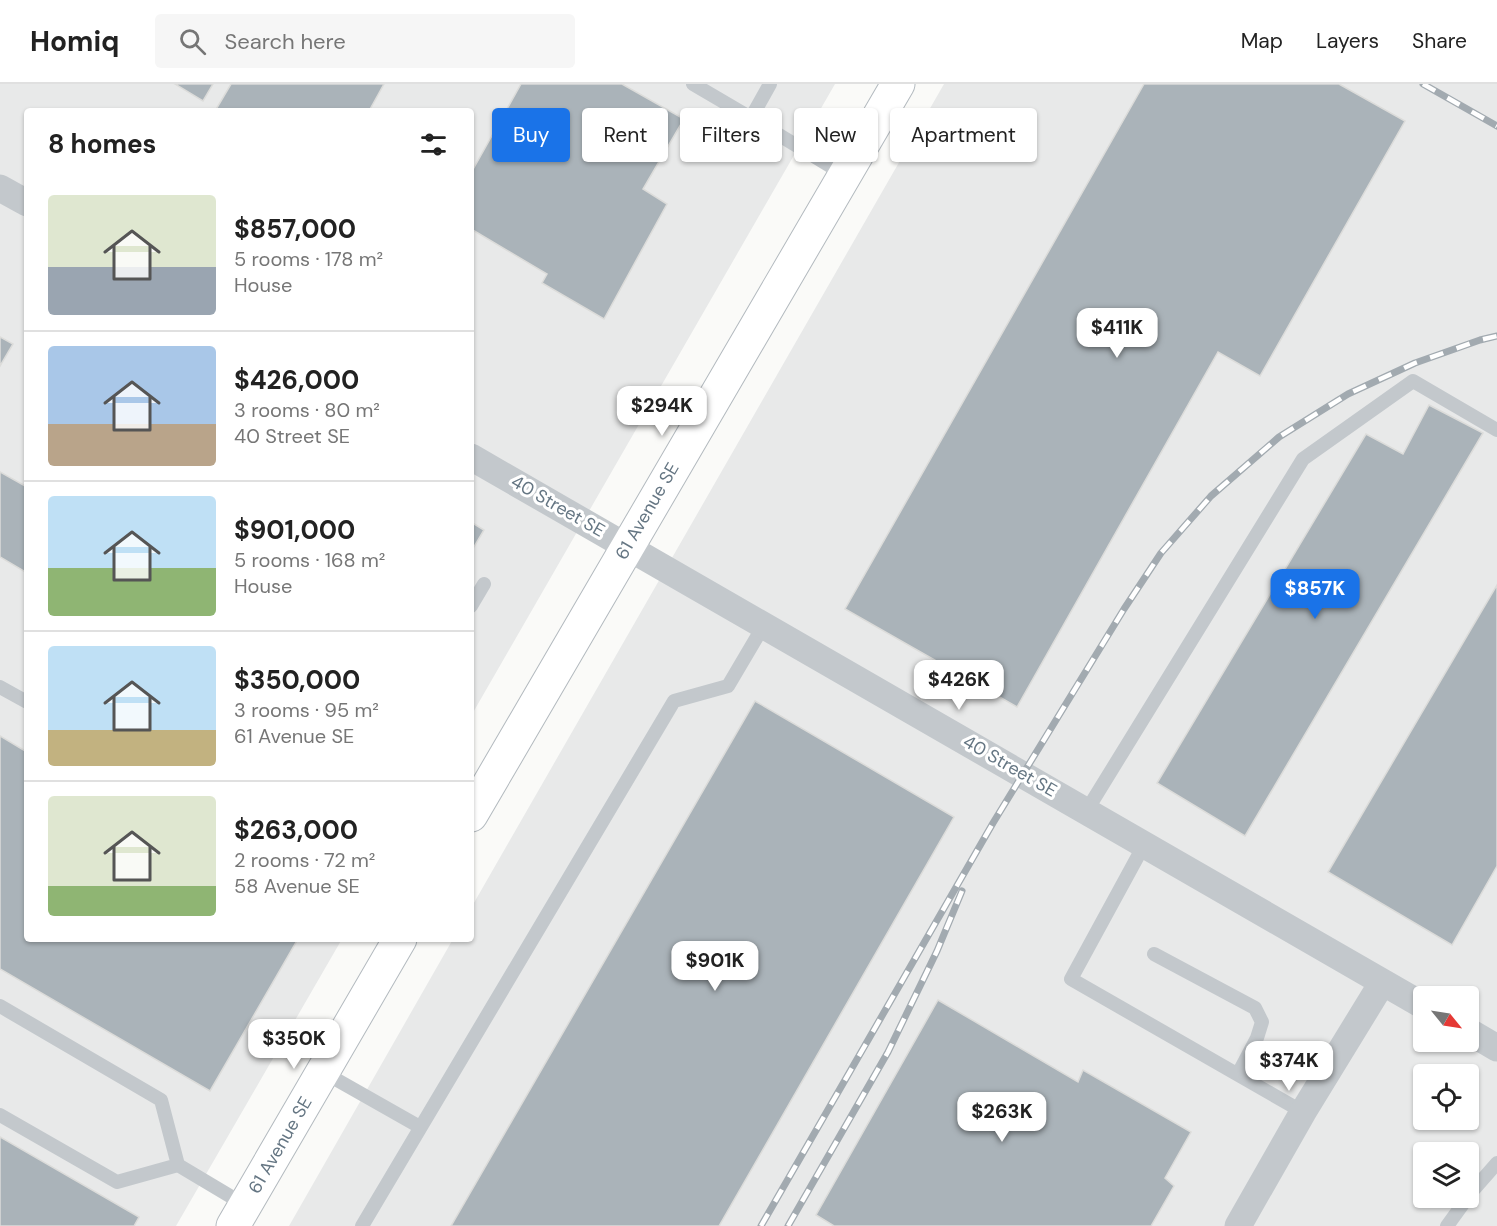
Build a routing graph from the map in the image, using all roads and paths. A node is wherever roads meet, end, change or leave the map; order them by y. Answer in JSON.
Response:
{"nodes":[{"id":1,"x":693,"y":84,"type":"edge"},
{"id":2,"x":770,"y":84,"type":"edge"},
{"id":3,"x":898,"y":84,"type":"edge"},
{"id":4,"x":734,"y":108,"type":"edge"},
{"id":5,"x":757,"y":108,"type":"edge"},
{"id":6,"x":782,"y":137,"type":"edge"},
{"id":7,"x":845,"y":175,"type":"junction"},
{"id":8,"x":0,"y":188,"type":"edge"},
{"id":9,"x":24,"y":201,"type":"edge"},
{"id":10,"x":1497,"y":430,"type":"edge"},
{"id":11,"x":474,"y":459,"type":"edge"},
{"id":12,"x":627,"y":546,"type":"junction"},
{"id":13,"x":484,"y":584,"type":"dead end"},
{"id":14,"x":474,"y":601,"type":"edge"},
{"id":15,"x":764,"y":625,"type":"junction"},
{"id":16,"x":0,"y":687,"type":"edge"},
{"id":17,"x":24,"y":700,"type":"edge"},
{"id":18,"x":474,"y":810,"type":"edge"},
{"id":19,"x":1087,"y":810,"type":"junction"},
{"id":20,"x":1144,"y":845,"type":"junction"},
{"id":21,"x":398,"y":942,"type":"edge"},
{"id":22,"x":1154,"y":954,"type":"dead end"},
{"id":23,"x":1382,"y":983,"type":"junction"},
{"id":24,"x":1413,"y":1000,"type":"edge"},
{"id":25,"x":0,"y":1006,"type":"edge"},
{"id":26,"x":1479,"y":1037,"type":"edge"},
{"id":27,"x":1497,"y":1048,"type":"edge"},
{"id":28,"x":323,"y":1072,"type":"junction"},
{"id":29,"x":1238,"y":1074,"type":"junction"},
{"id":30,"x":1303,"y":1112,"type":"junction"},
{"id":31,"x":0,"y":1115,"type":"edge"},
{"id":32,"x":420,"y":1127,"type":"junction"},
{"id":33,"x":1497,"y":1163,"type":"edge"},
{"id":34,"x":178,"y":1165,"type":"junction"},
{"id":35,"x":1479,"y":1184,"type":"edge"},
{"id":36,"x":1460,"y":1208,"type":"edge"},
{"id":37,"x":239,"y":1216,"type":"edge"},
{"id":38,"x":362,"y":1226,"type":"edge"},
{"id":39,"x":1238,"y":1226,"type":"edge"},
{"id":40,"x":1447,"y":1226,"type":"edge"}],
"edges":[{"from":1,"to":4,"type":"lane"},
{"from":2,"to":5,"type":"lane"},
{"from":3,"to":7,"type":"street","name":"61 Avenue SE"},
{"from":6,"to":7,"type":"lane"},
{"from":7,"to":12,"type":"street","name":"61 Avenue SE"},
{"from":8,"to":9,"type":"street"},
{"from":10,"to":19,"type":"lane"},
{"from":11,"to":12,"type":"street","name":"40 Street SE"},
{"from":12,"to":15,"type":"street","name":"40 Street SE"},
{"from":12,"to":18,"type":"street","name":"61 Avenue SE"},
{"from":13,"to":14,"type":"lane"},
{"from":15,"to":19,"type":"street","name":"40 Street SE"},
{"from":15,"to":32,"type":"lane"},
{"from":16,"to":17,"type":"lane"},
{"from":19,"to":20,"type":"street","name":"40 Street SE"},
{"from":20,"to":23,"type":"street","name":"40 Street SE"},
{"from":20,"to":29,"type":"lane"},
{"from":21,"to":28,"type":"street","name":"61 Avenue SE"},
{"from":22,"to":29,"type":"lane"},
{"from":23,"to":24,"type":"street","name":"40 Street SE"},
{"from":23,"to":30,"type":"street"},
{"from":25,"to":34,"type":"lane"},
{"from":26,"to":27,"type":"street"},
{"from":28,"to":32,"type":"lane"},
{"from":28,"to":37,"type":"street","name":"61 Avenue SE"},
{"from":29,"to":30,"type":"lane"},
{"from":30,"to":39,"type":"street"},
{"from":31,"to":34,"type":"lane"},
{"from":32,"to":38,"type":"lane"},
{"from":33,"to":35,"type":"lane"},
{"from":34,"to":37,"type":"lane"},
{"from":36,"to":40,"type":"lane"}]}
